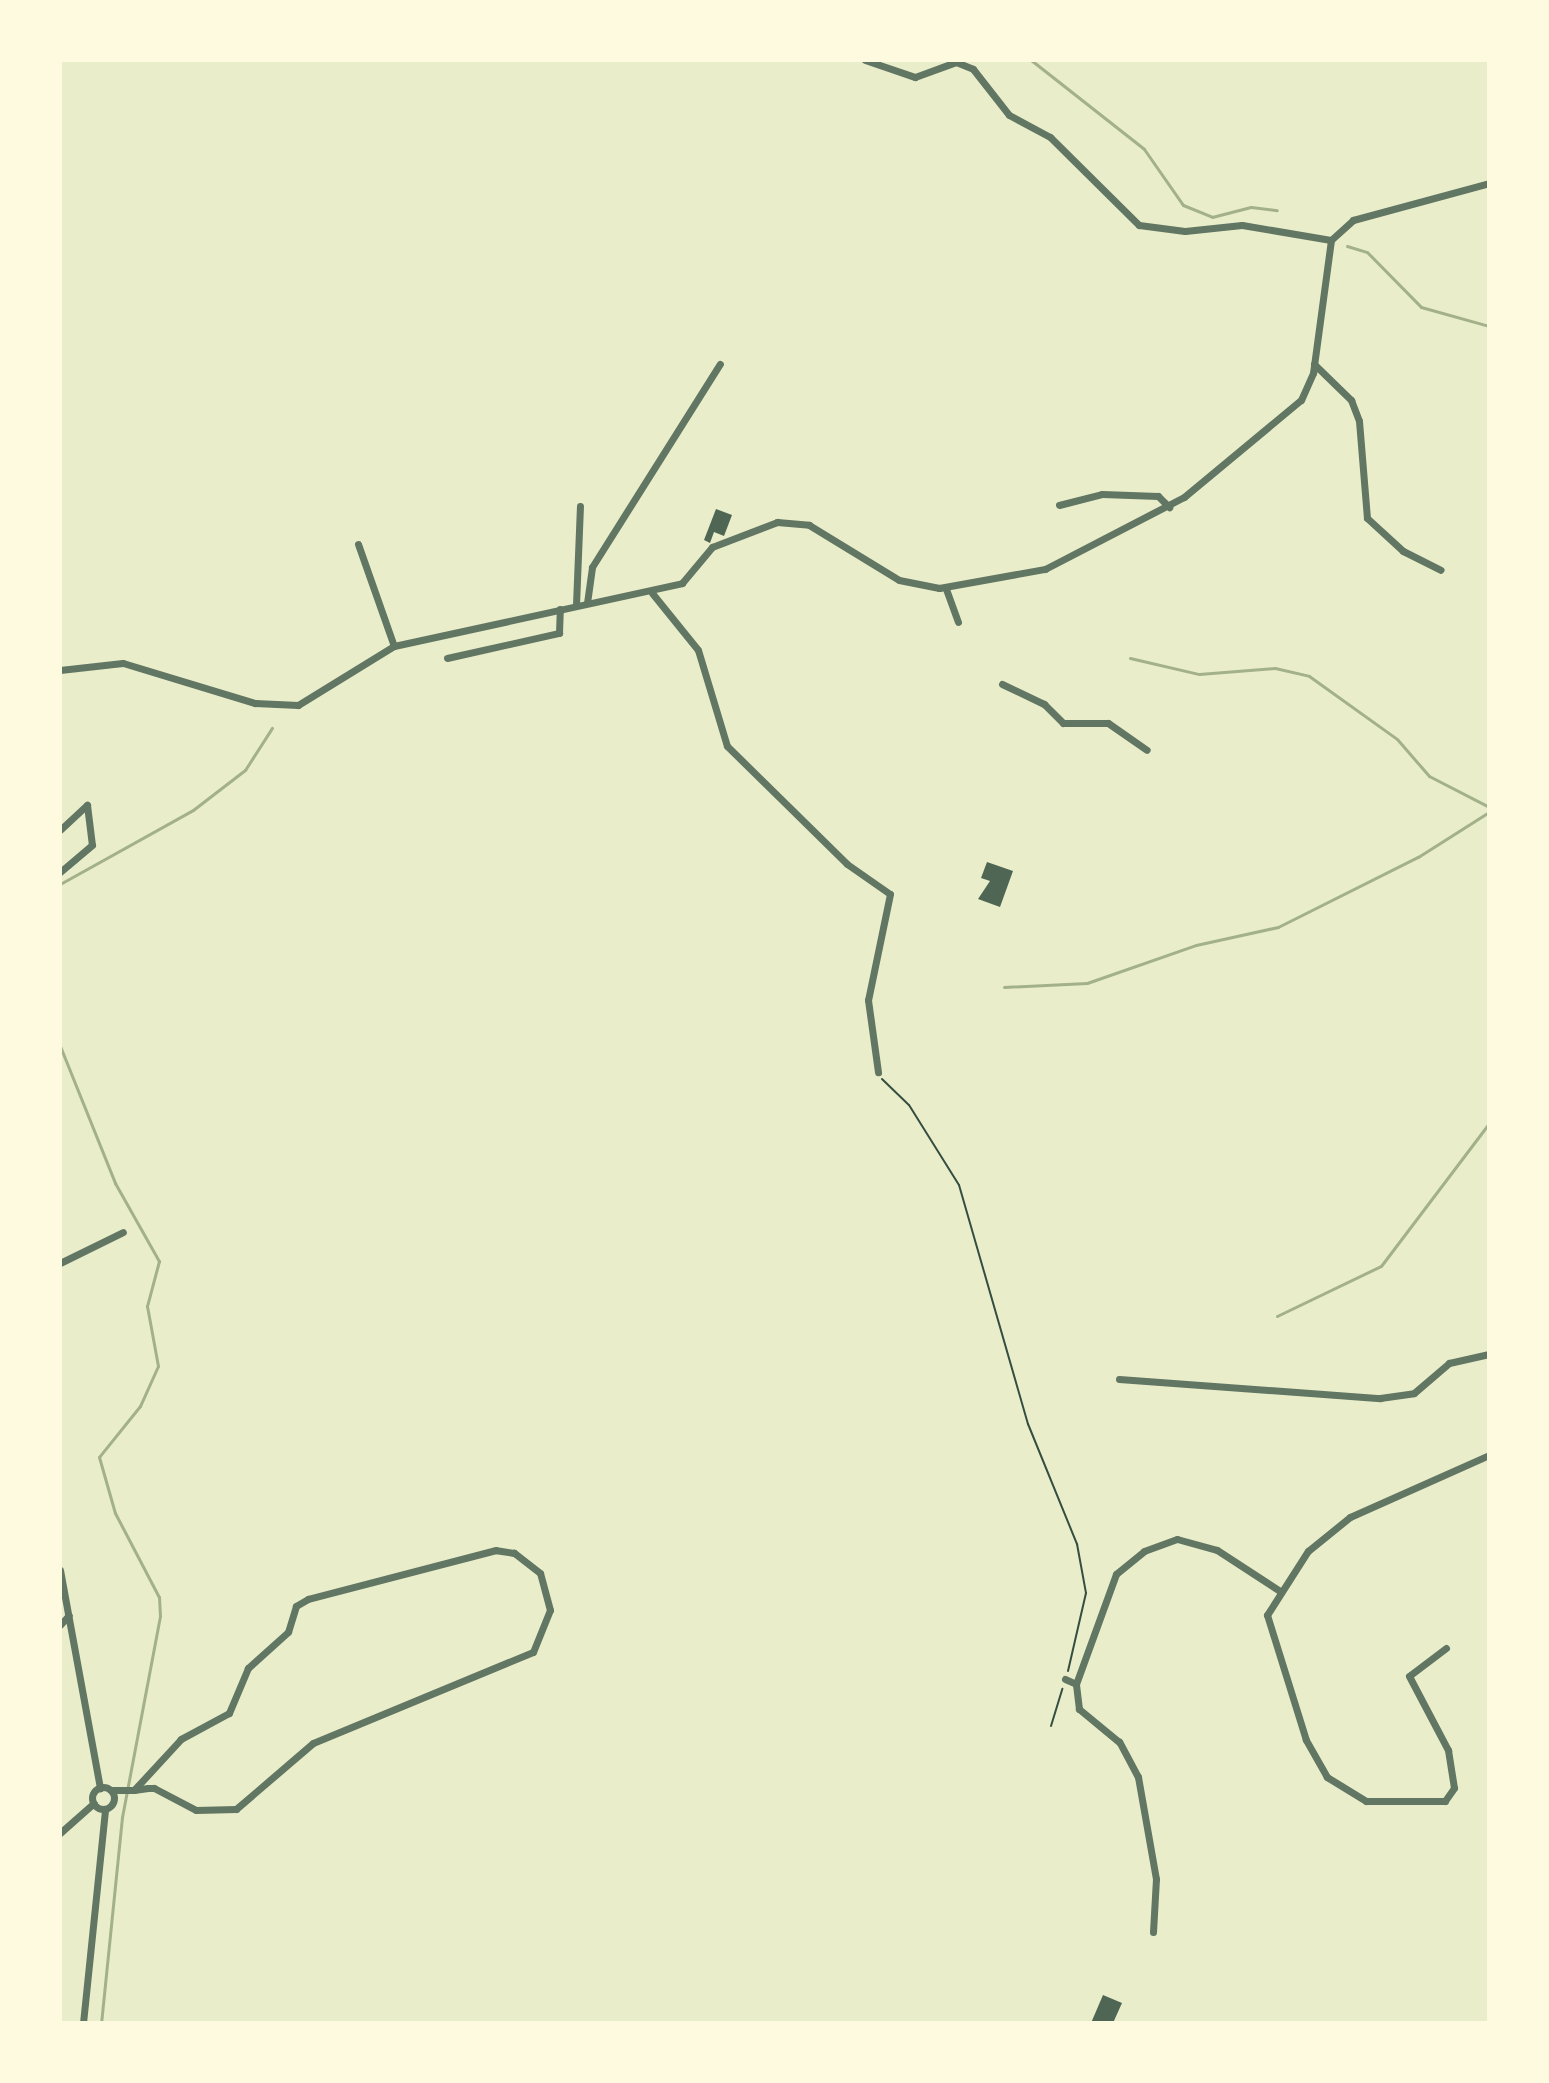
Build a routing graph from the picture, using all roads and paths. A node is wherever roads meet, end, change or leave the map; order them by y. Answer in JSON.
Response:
{"nodes":[{"id":1,"x":865,"y":60,"type":"edge"},
{"id":2,"x":1489,"y":183,"type":"edge"},
{"id":3,"x":1331,"y":240,"type":"junction"},
{"id":4,"x":720,"y":364,"type":"dead end"},
{"id":5,"x":1314,"y":364,"type":"junction"},
{"id":6,"x":1059,"y":505,"type":"dead end"},
{"id":7,"x":580,"y":506,"type":"dead end"},
{"id":8,"x":1169,"y":507,"type":"junction"},
{"id":9,"x":358,"y":544,"type":"dead end"},
{"id":10,"x":1441,"y":570,"type":"dead end"},
{"id":11,"x":946,"y":589,"type":"junction"},
{"id":12,"x":652,"y":593,"type":"junction"},
{"id":13,"x":587,"y":603,"type":"junction"},
{"id":14,"x":576,"y":605,"type":"junction"},
{"id":15,"x":560,"y":609,"type":"junction"},
{"id":16,"x":958,"y":622,"type":"dead end"},
{"id":17,"x":394,"y":646,"type":"junction"},
{"id":18,"x":447,"y":658,"type":"dead end"},
{"id":19,"x":60,"y":670,"type":"edge"},
{"id":20,"x":1002,"y":684,"type":"dead end"},
{"id":21,"x":1147,"y":750,"type":"dead end"},
{"id":22,"x":60,"y":830,"type":"edge"},
{"id":23,"x":60,"y":872,"type":"edge"},
{"id":24,"x":878,"y":1072,"type":"joint"},
{"id":25,"x":123,"y":1232,"type":"dead end"},
{"id":26,"x":60,"y":1263,"type":"edge"},
{"id":27,"x":1489,"y":1354,"type":"edge"},
{"id":28,"x":1119,"y":1379,"type":"dead end"},
{"id":29,"x":1489,"y":1455,"type":"edge"},
{"id":30,"x":60,"y":1570,"type":"edge"},
{"id":31,"x":1280,"y":1591,"type":"junction"},
{"id":32,"x":69,"y":1615,"type":"junction"},
{"id":33,"x":60,"y":1625,"type":"edge"},
{"id":34,"x":1446,"y":1648,"type":"dead end"},
{"id":35,"x":1065,"y":1679,"type":"junction"},
{"id":36,"x":1076,"y":1684,"type":"junction"},
{"id":37,"x":1051,"y":1726,"type":"dead end"},
{"id":38,"x":100,"y":1788,"type":"junction"},
{"id":39,"x":115,"y":1790,"type":"junction"},
{"id":40,"x":134,"y":1790,"type":"junction"},
{"id":41,"x":94,"y":1803,"type":"junction"},
{"id":42,"x":105,"y":1809,"type":"junction"},
{"id":43,"x":60,"y":1833,"type":"edge"},
{"id":44,"x":1153,"y":1932,"type":"dead end"},
{"id":45,"x":83,"y":2023,"type":"edge"}],
"edges":[{"from":1,"to":3,"type":"street"},
{"from":2,"to":3,"type":"street"},
{"from":3,"to":5,"type":"street"},
{"from":4,"to":13,"type":"street"},
{"from":5,"to":8,"type":"street"},
{"from":5,"to":10,"type":"street"},
{"from":6,"to":8,"type":"street"},
{"from":7,"to":14,"type":"street"},
{"from":8,"to":11,"type":"street"},
{"from":9,"to":17,"type":"street"},
{"from":11,"to":12,"type":"street"},
{"from":11,"to":16,"type":"street"},
{"from":12,"to":13,"type":"street"},
{"from":12,"to":24,"type":"street"},
{"from":13,"to":14,"type":"street"},
{"from":14,"to":15,"type":"street"},
{"from":15,"to":17,"type":"street"},
{"from":15,"to":18,"type":"street"},
{"from":17,"to":19,"type":"street"},
{"from":20,"to":21,"type":"street"},
{"from":22,"to":23,"type":"street"},
{"from":24,"to":35,"type":"path"},
{"from":25,"to":26,"type":"street"},
{"from":27,"to":28,"type":"street"},
{"from":29,"to":31,"type":"street"},
{"from":30,"to":32,"type":"street"},
{"from":31,"to":34,"type":"street"},
{"from":31,"to":36,"type":"street"},
{"from":32,"to":33,"type":"street"},
{"from":32,"to":38,"type":"street"},
{"from":35,"to":36,"type":"street"},
{"from":35,"to":37,"type":"path"},
{"from":36,"to":44,"type":"street"},
{"from":38,"to":39,"type":"street"},
{"from":38,"to":41,"type":"street"},
{"from":39,"to":40,"type":"street"},
{"from":39,"to":42,"type":"street"},
{"from":40,"to":40,"type":"street"},
{"from":41,"to":42,"type":"street"},
{"from":41,"to":43,"type":"street"},
{"from":42,"to":45,"type":"street"}]}
